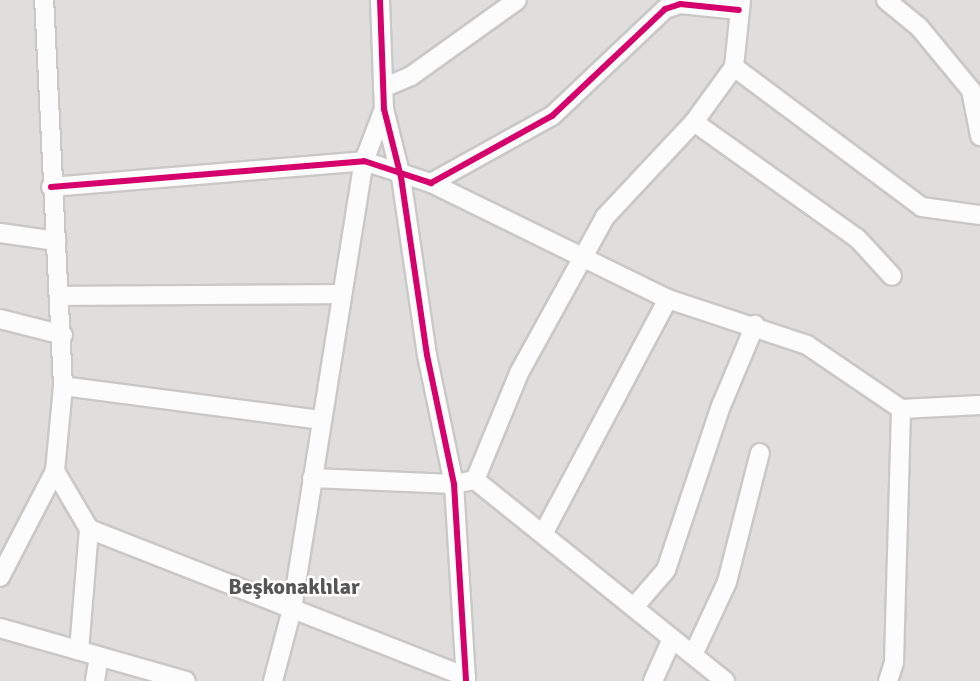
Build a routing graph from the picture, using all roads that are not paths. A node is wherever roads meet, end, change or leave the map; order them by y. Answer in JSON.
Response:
{"nodes":[{"id":1,"x":44,"y":0,"type":"edge"},
{"id":2,"x":380,"y":0,"type":"edge"},
{"id":3,"x":518,"y":0,"type":"edge"},
{"id":4,"x":886,"y":0,"type":"edge"},
{"id":5,"x":740,"y":5,"type":"edge"},
{"id":6,"x":734,"y":67,"type":"junction"},
{"id":7,"x":383,"y":88,"type":"junction"},
{"id":8,"x":384,"y":109,"type":"junction"},
{"id":9,"x":694,"y":122,"type":"junction"},
{"id":10,"x":980,"y":136,"type":"edge"},
{"id":11,"x":364,"y":161,"type":"junction"},
{"id":12,"x":401,"y":177,"type":"junction"},
{"id":13,"x":431,"y":183,"type":"junction"},
{"id":14,"x":51,"y":187,"type":"junction"},
{"id":15,"x":980,"y":214,"type":"edge"},
{"id":16,"x":0,"y":233,"type":"edge"},
{"id":17,"x":56,"y":241,"type":"junction"},
{"id":18,"x":581,"y":261,"type":"junction"},
{"id":19,"x":892,"y":276,"type":"dead end"},
{"id":20,"x":341,"y":294,"type":"junction"},
{"id":21,"x":60,"y":296,"type":"junction"},
{"id":22,"x":668,"y":298,"type":"junction"},
{"id":23,"x":0,"y":319,"type":"edge"},
{"id":24,"x":755,"y":325,"type":"junction"},
{"id":25,"x":63,"y":335,"type":"junction"},
{"id":26,"x":63,"y":386,"type":"junction"},
{"id":27,"x":980,"y":405,"type":"edge"},
{"id":28,"x":901,"y":409,"type":"junction"},
{"id":29,"x":321,"y":420,"type":"junction"},
{"id":30,"x":760,"y":453,"type":"dead end"},
{"id":31,"x":55,"y":471,"type":"junction"},
{"id":32,"x":312,"y":478,"type":"junction"},
{"id":33,"x":476,"y":480,"type":"junction"},
{"id":34,"x":454,"y":484,"type":"junction"},
{"id":35,"x":89,"y":529,"type":"junction"},
{"id":36,"x":543,"y":534,"type":"junction"},
{"id":37,"x":0,"y":578,"type":"edge"},
{"id":38,"x":634,"y":607,"type":"junction"},
{"id":39,"x":292,"y":609,"type":"junction"},
{"id":40,"x":0,"y":627,"type":"edge"},
{"id":41,"x":672,"y":639,"type":"junction"},
{"id":42,"x":284,"y":649,"type":"junction"},
{"id":43,"x":79,"y":651,"type":"junction"},
{"id":44,"x":693,"y":655,"type":"junction"},
{"id":45,"x":99,"y":657,"type":"junction"},
{"id":46,"x":466,"y":679,"type":"edge"},
{"id":47,"x":95,"y":681,"type":"edge"},
{"id":48,"x":186,"y":681,"type":"edge"},
{"id":49,"x":273,"y":681,"type":"edge"},
{"id":50,"x":287,"y":681,"type":"edge"},
{"id":51,"x":653,"y":681,"type":"edge"},
{"id":52,"x":725,"y":681,"type":"edge"},
{"id":53,"x":888,"y":681,"type":"edge"}],
"edges":[{"from":1,"to":14,"type":"street"},
{"from":2,"to":7,"type":"street"},
{"from":3,"to":7,"type":"street"},
{"from":4,"to":10,"type":"street"},
{"from":5,"to":6,"type":"street"},
{"from":5,"to":13,"type":"street"},
{"from":6,"to":9,"type":"street"},
{"from":6,"to":15,"type":"street"},
{"from":7,"to":8,"type":"street"},
{"from":8,"to":11,"type":"street"},
{"from":8,"to":12,"type":"street"},
{"from":9,"to":18,"type":"street"},
{"from":9,"to":19,"type":"street"},
{"from":11,"to":12,"type":"street"},
{"from":11,"to":14,"type":"street"},
{"from":11,"to":20,"type":"street"},
{"from":12,"to":13,"type":"street"},
{"from":12,"to":34,"type":"street"},
{"from":13,"to":18,"type":"street"},
{"from":14,"to":17,"type":"street"},
{"from":16,"to":17,"type":"street"},
{"from":17,"to":21,"type":"street"},
{"from":18,"to":22,"type":"street"},
{"from":18,"to":33,"type":"street"},
{"from":20,"to":21,"type":"street"},
{"from":20,"to":29,"type":"street"},
{"from":21,"to":25,"type":"street"},
{"from":22,"to":24,"type":"street"},
{"from":22,"to":36,"type":"street"},
{"from":23,"to":25,"type":"street"},
{"from":24,"to":28,"type":"street"},
{"from":24,"to":38,"type":"street"},
{"from":25,"to":26,"type":"street"},
{"from":26,"to":29,"type":"street"},
{"from":26,"to":31,"type":"street"},
{"from":27,"to":28,"type":"street"},
{"from":28,"to":53,"type":"street"},
{"from":29,"to":32,"type":"street"},
{"from":30,"to":44,"type":"street"},
{"from":31,"to":35,"type":"street"},
{"from":31,"to":37,"type":"street"},
{"from":32,"to":34,"type":"street"},
{"from":32,"to":39,"type":"street"},
{"from":33,"to":34,"type":"street"},
{"from":33,"to":36,"type":"street"},
{"from":34,"to":46,"type":"street"},
{"from":35,"to":39,"type":"street"},
{"from":35,"to":43,"type":"street"},
{"from":36,"to":38,"type":"street"},
{"from":38,"to":41,"type":"street"},
{"from":39,"to":42,"type":"street"},
{"from":39,"to":46,"type":"street"},
{"from":40,"to":43,"type":"street"},
{"from":41,"to":44,"type":"street"},
{"from":41,"to":51,"type":"street"},
{"from":42,"to":49,"type":"street"},
{"from":42,"to":50,"type":"street"},
{"from":43,"to":45,"type":"street"},
{"from":44,"to":52,"type":"street"},
{"from":45,"to":47,"type":"street"},
{"from":45,"to":48,"type":"street"}]}
